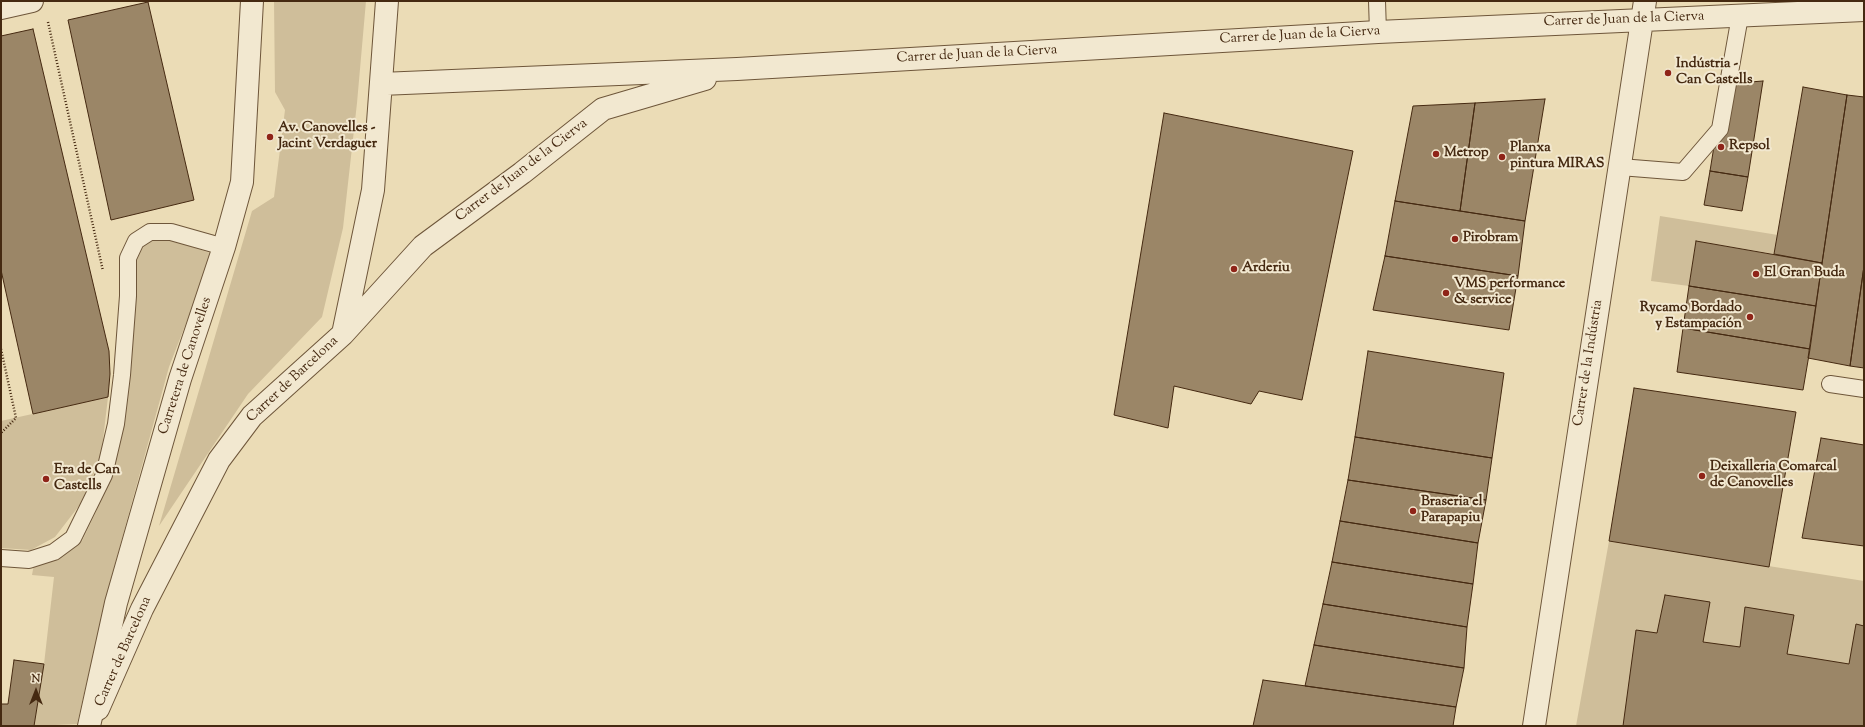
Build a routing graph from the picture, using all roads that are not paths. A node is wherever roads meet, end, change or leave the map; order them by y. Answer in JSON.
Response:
{"nodes":[{"id":1,"x":32,"y":1,"type":"edge"},
{"id":2,"x":252,"y":1,"type":"edge"},
{"id":3,"x":387,"y":1,"type":"edge"},
{"id":4,"x":1377,"y":1,"type":"edge"},
{"id":5,"x":1,"y":8,"type":"edge"},
{"id":6,"x":1644,"y":10,"type":"edge"},
{"id":7,"x":1864,"y":10,"type":"edge"},
{"id":8,"x":1740,"y":16,"type":"junction"},
{"id":9,"x":1378,"y":32,"type":"junction"},
{"id":10,"x":737,"y":69,"type":"junction"},
{"id":11,"x":381,"y":84,"type":"junction"},
{"id":12,"x":1620,"y":167,"type":"junction"},
{"id":13,"x":224,"y":247,"type":"junction"},
{"id":14,"x":343,"y":334,"type":"junction"},
{"id":15,"x":1830,"y":384,"type":"dead end"},
{"id":16,"x":1864,"y":389,"type":"edge"},
{"id":17,"x":1,"y":558,"type":"edge"},
{"id":18,"x":90,"y":726,"type":"edge"},
{"id":19,"x":1534,"y":726,"type":"edge"}],
"edges":[{"from":1,"to":5,"type":"street"},
{"from":2,"to":13,"type":"street","name":"Carretera de Canovelles"},
{"from":3,"to":11,"type":"street","name":"Carrer de Barcelona"},
{"from":4,"to":9,"type":"lane"},
{"from":6,"to":8,"type":"street","name":"Carrer de Juan de la Cierva"},
{"from":6,"to":9,"type":"street","name":"Carrer de Juan de la Cierva"},
{"from":6,"to":12,"type":"street","name":"Carrer de la Indústria"},
{"from":7,"to":8,"type":"street","name":"Carrer de Juan de la Cierva"},
{"from":8,"to":12,"type":"lane"},
{"from":9,"to":10,"type":"street","name":"Carrer de Juan de la Cierva"},
{"from":10,"to":11,"type":"street","name":"Carrer de Juan de la Cierva"},
{"from":10,"to":14,"type":"street","name":"Carrer de Juan de la Cierva"},
{"from":11,"to":14,"type":"street","name":"Carrer de Barcelona"},
{"from":12,"to":19,"type":"street","name":"Carrer de la Indústria"},
{"from":13,"to":17,"type":"lane"},
{"from":13,"to":18,"type":"street","name":"Carretera de Canovelles"},
{"from":14,"to":18,"type":"street","name":"Carrer de Barcelona"},
{"from":15,"to":16,"type":"lane"}]}
